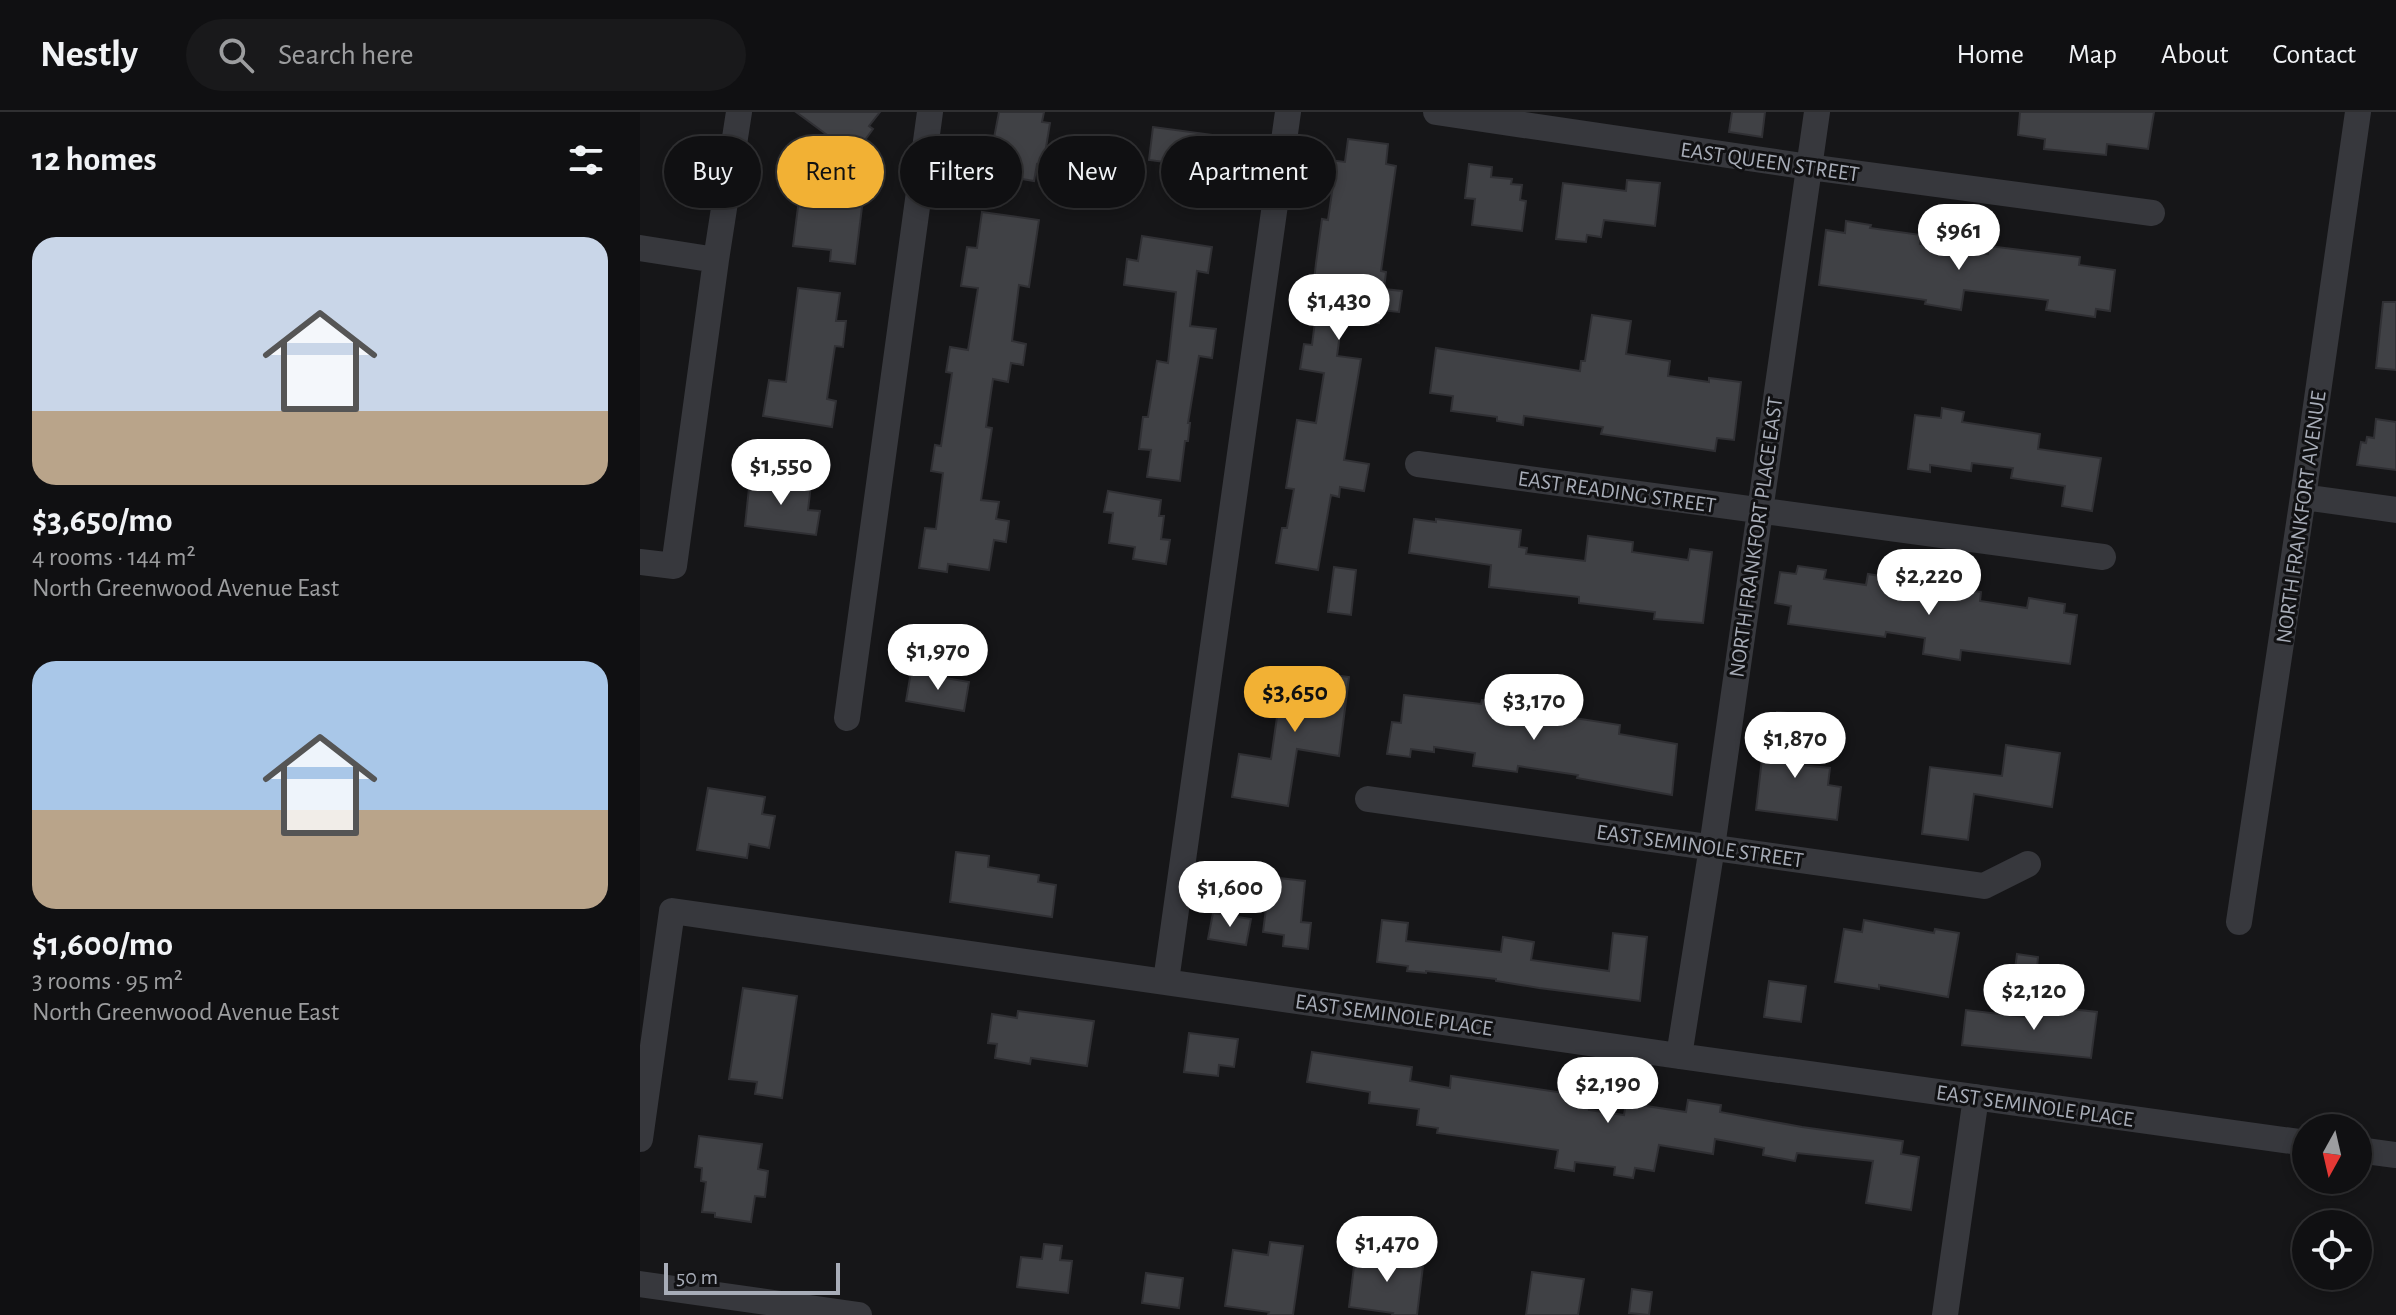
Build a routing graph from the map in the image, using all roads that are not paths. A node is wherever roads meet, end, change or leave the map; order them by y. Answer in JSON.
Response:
{"nodes":[{"id":1,"x":739,"y":112,"type":"edge"},
{"id":2,"x":930,"y":112,"type":"edge"},
{"id":3,"x":1288,"y":112,"type":"edge"},
{"id":4,"x":1436,"y":112,"type":"edge"},
{"id":5,"x":1817,"y":112,"type":"edge"},
{"id":6,"x":2358,"y":112,"type":"edge"},
{"id":7,"x":1809,"y":167,"type":"junction"},
{"id":8,"x":2152,"y":213,"type":"dead end"},
{"id":9,"x":640,"y":248,"type":"edge"},
{"id":10,"x":716,"y":260,"type":"junction"},
{"id":11,"x":1418,"y":464,"type":"dead end"},
{"id":12,"x":2303,"y":497,"type":"junction"},
{"id":13,"x":2396,"y":510,"type":"edge"},
{"id":14,"x":1759,"y":511,"type":"junction"},
{"id":15,"x":2103,"y":557,"type":"dead end"},
{"id":16,"x":640,"y":562,"type":"edge"},
{"id":17,"x":847,"y":718,"type":"dead end"},
{"id":18,"x":1368,"y":799,"type":"dead end"},
{"id":19,"x":1712,"y":847,"type":"junction"},
{"id":20,"x":2028,"y":864,"type":"dead end"},
{"id":21,"x":2239,"y":922,"type":"dead end"},
{"id":22,"x":1166,"y":981,"type":"junction"},
{"id":23,"x":1679,"y":1056,"type":"junction"},
{"id":24,"x":1976,"y":1097,"type":"junction"},
{"id":25,"x":640,"y":1139,"type":"edge"},
{"id":26,"x":2292,"y":1141,"type":"edge"},
{"id":27,"x":2372,"y":1152,"type":"edge"},
{"id":28,"x":2396,"y":1155,"type":"edge"},
{"id":29,"x":640,"y":1284,"type":"edge"},
{"id":30,"x":859,"y":1315,"type":"edge"},
{"id":31,"x":1945,"y":1315,"type":"edge"}],
"edges":[{"from":1,"to":10,"type":"street"},
{"from":2,"to":17,"type":"street"},
{"from":3,"to":22,"type":"street"},
{"from":4,"to":7,"type":"street","name":"EAST QUEEN STREET"},
{"from":5,"to":7,"type":"street","name":"NORTH FRANKFORT PLACE EAST"},
{"from":6,"to":12,"type":"street","name":"NORTH FRANKFORT AVENUE"},
{"from":7,"to":8,"type":"street","name":"EAST QUEEN STREET"},
{"from":7,"to":14,"type":"street","name":"NORTH FRANKFORT PLACE EAST"},
{"from":9,"to":10,"type":"street"},
{"from":10,"to":16,"type":"street"},
{"from":11,"to":14,"type":"street","name":"EAST READING STREET"},
{"from":12,"to":13,"type":"street"},
{"from":12,"to":21,"type":"street","name":"NORTH FRANKFORT AVENUE"},
{"from":14,"to":15,"type":"street","name":"EAST READING STREET"},
{"from":14,"to":19,"type":"street","name":"NORTH FRANKFORT PLACE EAST"},
{"from":18,"to":19,"type":"street","name":"EAST SEMINOLE STREET"},
{"from":19,"to":20,"type":"street","name":"EAST SEMINOLE STREET"},
{"from":19,"to":23,"type":"street","name":"NORTH FRANKFORT PLACE EAST"},
{"from":22,"to":23,"type":"street","name":"EAST SEMINOLE PLACE"},
{"from":22,"to":25,"type":"street","name":"EAST SEMINOLE PLACE"},
{"from":23,"to":24,"type":"street","name":"EAST SEMINOLE PLACE"},
{"from":24,"to":26,"type":"street","name":"EAST SEMINOLE PLACE"},
{"from":24,"to":31,"type":"street"},
{"from":27,"to":28,"type":"street"},
{"from":29,"to":30,"type":"street"}]}
